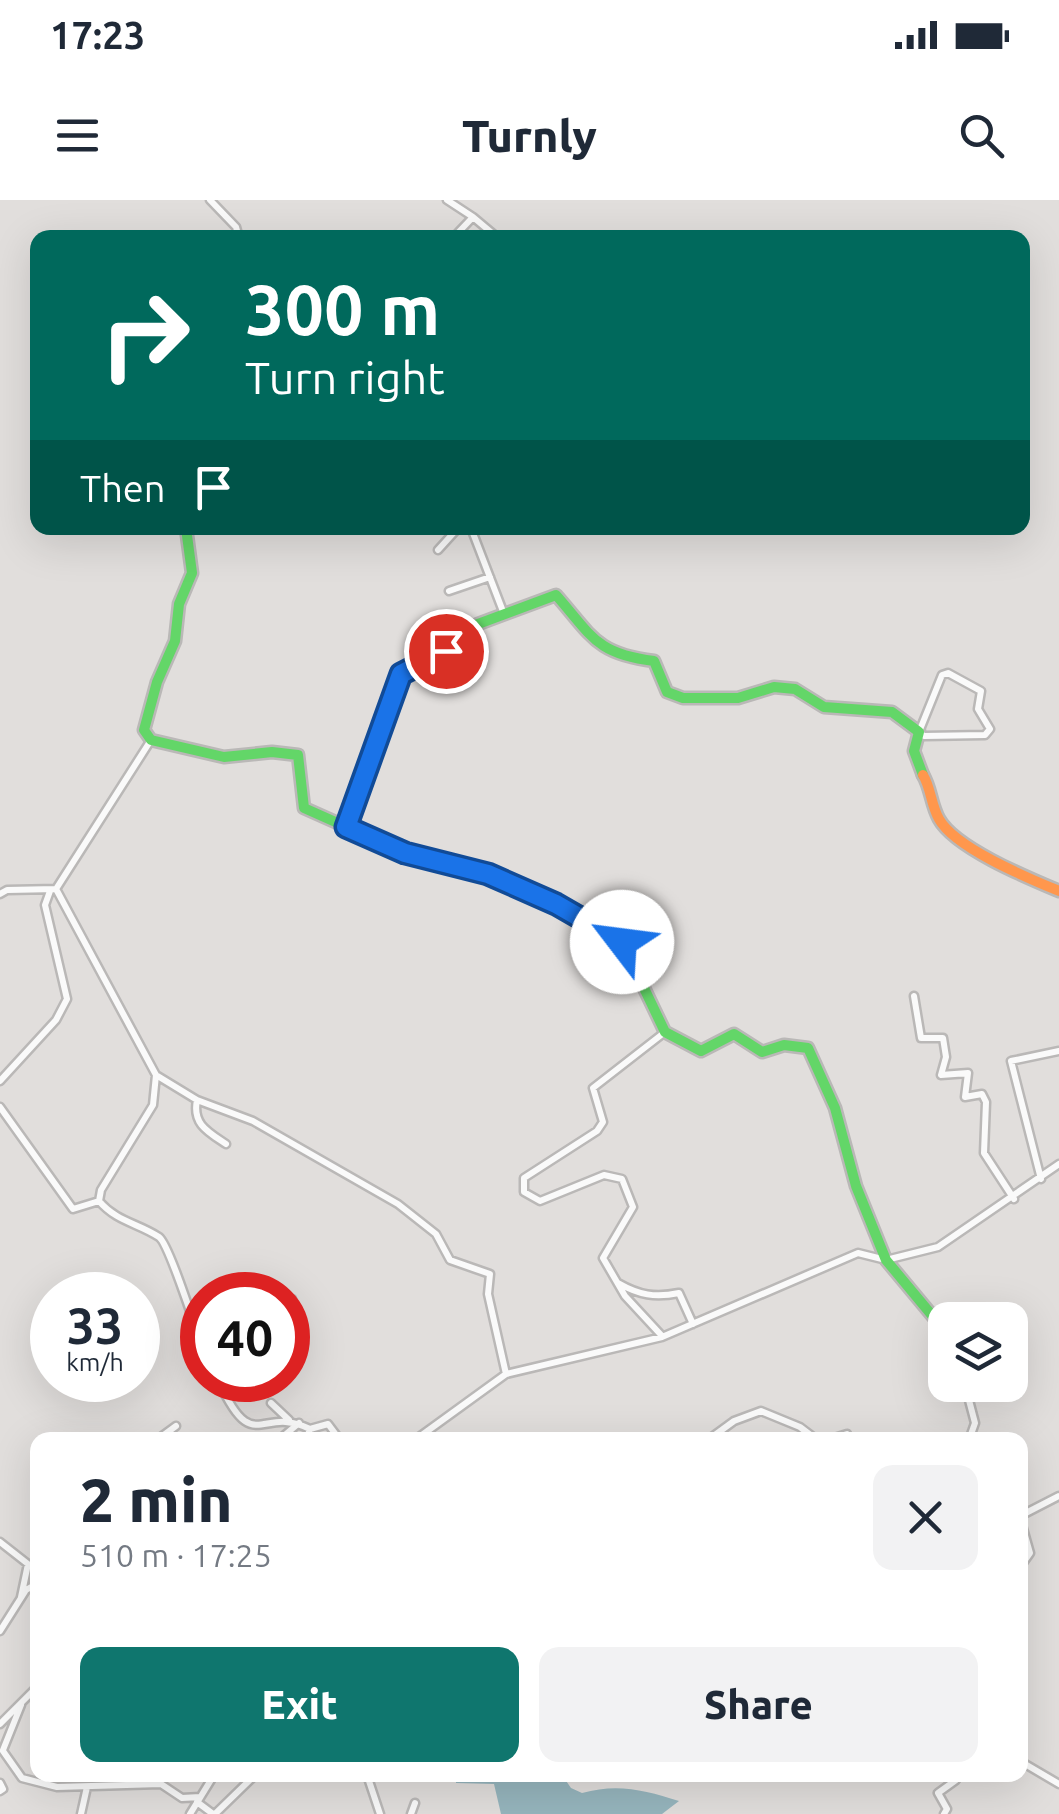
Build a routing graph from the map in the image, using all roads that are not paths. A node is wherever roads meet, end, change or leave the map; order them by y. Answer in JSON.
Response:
{"nodes":[{"id":1,"x":210,"y":200,"type":"edge"},
{"id":2,"x":446,"y":200,"type":"edge"},
{"id":3,"x":473,"y":217,"type":"junction"},
{"id":4,"x":237,"y":230,"type":"edge"},
{"id":5,"x":461,"y":230,"type":"edge"},
{"id":6,"x":488,"y":230,"type":"edge"},
{"id":7,"x":187,"y":535,"type":"edge"},
{"id":8,"x":452,"y":535,"type":"edge"},
{"id":9,"x":474,"y":535,"type":"edge"},
{"id":10,"x":438,"y":550,"type":"dead end"},
{"id":11,"x":490,"y":577,"type":"junction"},
{"id":12,"x":449,"y":591,"type":"dead end"},
{"id":13,"x":504,"y":614,"type":"junction"},
{"id":14,"x":919,"y":732,"type":"junction"},
{"id":15,"x":151,"y":740,"type":"junction"},
{"id":16,"x":346,"y":827,"type":"junction"},
{"id":17,"x":53,"y":890,"type":"junction"},
{"id":18,"x":1059,"y":891,"type":"edge"},
{"id":19,"x":0,"y":894,"type":"edge"},
{"id":20,"x":914,"y":996,"type":"dead end"},
{"id":21,"x":666,"y":1032,"type":"junction"},
{"id":22,"x":1059,"y":1052,"type":"edge"},
{"id":23,"x":156,"y":1074,"type":"junction"},
{"id":24,"x":0,"y":1082,"type":"edge"},
{"id":25,"x":197,"y":1100,"type":"junction"},
{"id":26,"x":0,"y":1107,"type":"edge"},
{"id":27,"x":226,"y":1144,"type":"dead end"},
{"id":28,"x":1059,"y":1164,"type":"edge"},
{"id":29,"x":1042,"y":1178,"type":"junction"},
{"id":30,"x":1014,"y":1199,"type":"junction"},
{"id":31,"x":100,"y":1201,"type":"junction"},
{"id":32,"x":886,"y":1260,"type":"junction"},
{"id":33,"x":618,"y":1282,"type":"junction"},
{"id":34,"x":180,"y":1288,"type":"edge"},
{"id":35,"x":928,"y":1311,"type":"edge"},
{"id":36,"x":693,"y":1324,"type":"junction"},
{"id":37,"x":662,"y":1337,"type":"junction"},
{"id":38,"x":506,"y":1374,"type":"junction"},
{"id":39,"x":227,"y":1402,"type":"edge"},
{"id":40,"x":970,"y":1402,"type":"edge"},
{"id":41,"x":271,"y":1403,"type":"dead end"},
{"id":42,"x":288,"y":1420,"type":"junction"},
{"id":43,"x":299,"y":1424,"type":"junction"},
{"id":44,"x":176,"y":1426,"type":"dead end"},
{"id":45,"x":310,"y":1429,"type":"junction"},
{"id":46,"x":168,"y":1432,"type":"edge"},
{"id":47,"x":289,"y":1432,"type":"edge"},
{"id":48,"x":309,"y":1432,"type":"edge"},
{"id":49,"x":334,"y":1432,"type":"edge"},
{"id":50,"x":426,"y":1432,"type":"edge"},
{"id":51,"x":720,"y":1432,"type":"edge"},
{"id":52,"x":807,"y":1432,"type":"edge"},
{"id":53,"x":972,"y":1432,"type":"edge"},
{"id":54,"x":1059,"y":1496,"type":"edge"},
{"id":55,"x":1028,"y":1513,"type":"edge"},
{"id":56,"x":0,"y":1542,"type":"edge"},
{"id":57,"x":30,"y":1590,"type":"edge"},
{"id":58,"x":22,"y":1597,"type":"junction"},
{"id":59,"x":0,"y":1631,"type":"edge"},
{"id":60,"x":30,"y":1696,"type":"edge"},
{"id":61,"x":22,"y":1705,"type":"junction"},
{"id":62,"x":0,"y":1724,"type":"edge"},
{"id":63,"x":1,"y":1752,"type":"edge"},
{"id":64,"x":1028,"y":1766,"type":"edge"},
{"id":65,"x":30,"y":1780,"type":"edge"},
{"id":66,"x":38,"y":1782,"type":"edge"},
{"id":67,"x":210,"y":1782,"type":"edge"},
{"id":68,"x":248,"y":1782,"type":"edge"},
{"id":69,"x":369,"y":1782,"type":"edge"},
{"id":70,"x":953,"y":1782,"type":"edge"},
{"id":71,"x":0,"y":1783,"type":"edge"},
{"id":72,"x":1059,"y":1784,"type":"edge"},
{"id":73,"x":87,"y":1787,"type":"junction"},
{"id":74,"x":0,"y":1791,"type":"edge"},
{"id":75,"x":199,"y":1799,"type":"junction"},
{"id":76,"x":415,"y":1803,"type":"dead end"},
{"id":77,"x":81,"y":1814,"type":"edge"},
{"id":78,"x":190,"y":1814,"type":"edge"},
{"id":79,"x":214,"y":1814,"type":"edge"},
{"id":80,"x":380,"y":1814,"type":"edge"},
{"id":81,"x":411,"y":1814,"type":"edge"},
{"id":82,"x":944,"y":1814,"type":"edge"}],
"edges":[{"from":1,"to":4,"type":"street"},
{"from":2,"to":3,"type":"street"},
{"from":3,"to":5,"type":"street"},
{"from":3,"to":6,"type":"street"},
{"from":7,"to":15,"type":"street"},
{"from":8,"to":10,"type":"street"},
{"from":9,"to":11,"type":"street"},
{"from":11,"to":12,"type":"street"},
{"from":11,"to":13,"type":"street"},
{"from":13,"to":14,"type":"street"},
{"from":13,"to":16,"type":"street"},
{"from":14,"to":14,"type":"street"},
{"from":14,"to":18,"type":"street"},
{"from":15,"to":16,"type":"street"},
{"from":15,"to":17,"type":"street"},
{"from":16,"to":21,"type":"street"},
{"from":17,"to":19,"type":"street"},
{"from":17,"to":23,"type":"street"},
{"from":17,"to":24,"type":"street"},
{"from":20,"to":30,"type":"street"},
{"from":21,"to":32,"type":"street"},
{"from":21,"to":33,"type":"street"},
{"from":22,"to":29,"type":"street"},
{"from":23,"to":25,"type":"street"},
{"from":23,"to":31,"type":"street"},
{"from":25,"to":27,"type":"street"},
{"from":25,"to":38,"type":"street"},
{"from":26,"to":31,"type":"street"},
{"from":28,"to":29,"type":"street"},
{"from":29,"to":30,"type":"street"},
{"from":30,"to":32,"type":"street"},
{"from":31,"to":34,"type":"street"},
{"from":32,"to":35,"type":"street"},
{"from":32,"to":36,"type":"street"},
{"from":33,"to":36,"type":"street"},
{"from":33,"to":37,"type":"street"},
{"from":36,"to":37,"type":"street"},
{"from":37,"to":38,"type":"street"},
{"from":38,"to":50,"type":"street"},
{"from":39,"to":42,"type":"street"},
{"from":40,"to":53,"type":"street"},
{"from":41,"to":42,"type":"street"},
{"from":42,"to":43,"type":"street"},
{"from":43,"to":45,"type":"street"},
{"from":43,"to":47,"type":"street"},
{"from":44,"to":46,"type":"street"},
{"from":45,"to":48,"type":"street"},
{"from":45,"to":49,"type":"street"},
{"from":51,"to":52,"type":"street"},
{"from":54,"to":55,"type":"street"},
{"from":56,"to":58,"type":"street"},
{"from":57,"to":58,"type":"street"},
{"from":58,"to":59,"type":"street"},
{"from":60,"to":61,"type":"street"},
{"from":61,"to":62,"type":"street"},
{"from":61,"to":63,"type":"street"},
{"from":63,"to":65,"type":"street"},
{"from":64,"to":72,"type":"street"},
{"from":66,"to":73,"type":"street"},
{"from":67,"to":75,"type":"street"},
{"from":68,"to":79,"type":"street"},
{"from":69,"to":80,"type":"street"},
{"from":70,"to":82,"type":"street"},
{"from":71,"to":74,"type":"street"},
{"from":73,"to":75,"type":"street"},
{"from":73,"to":77,"type":"street"},
{"from":75,"to":78,"type":"street"},
{"from":75,"to":79,"type":"street"},
{"from":76,"to":81,"type":"street"}]}
